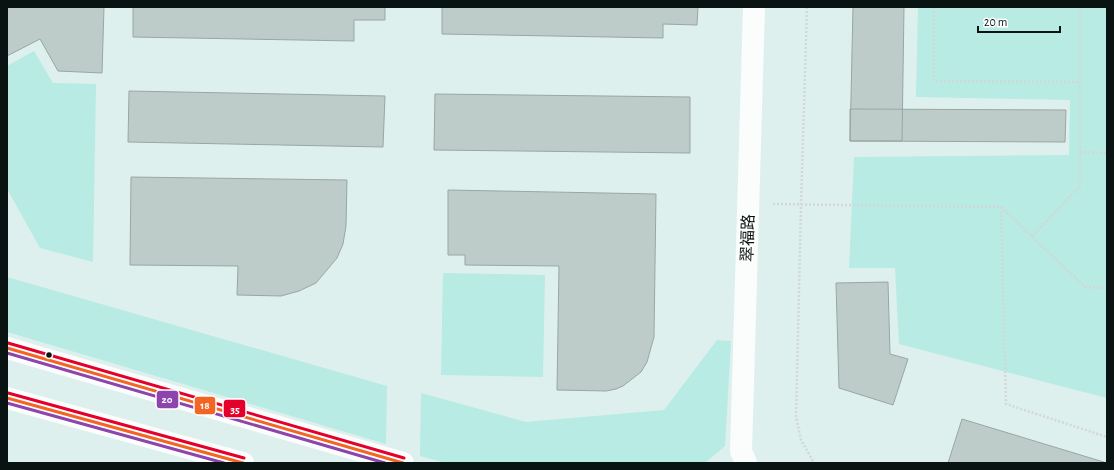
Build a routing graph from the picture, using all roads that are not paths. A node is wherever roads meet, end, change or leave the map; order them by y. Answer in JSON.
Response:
{"nodes":[{"id":1,"x":754,"y":7,"type":"edge"},
{"id":2,"x":7,"y":348,"type":"edge"},
{"id":3,"x":7,"y":398,"type":"edge"},
{"id":4,"x":738,"y":459,"type":"edge"},
{"id":5,"x":242,"y":463,"type":"edge"},
{"id":6,"x":403,"y":463,"type":"edge"}],
"edges":[{"from":1,"to":4,"type":"main road","name":"翠福路"},
{"from":2,"to":6,"type":"main road"},
{"from":3,"to":5,"type":"main road"}]}
